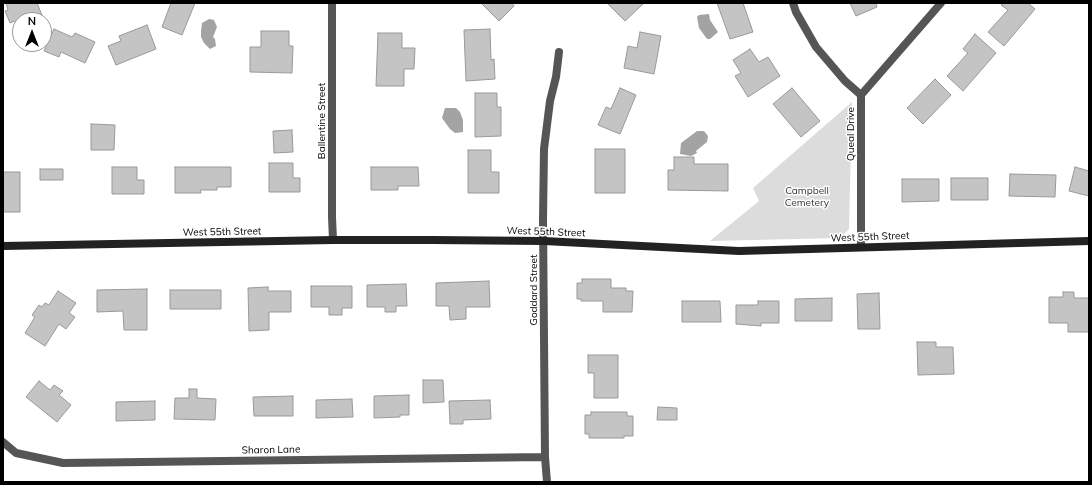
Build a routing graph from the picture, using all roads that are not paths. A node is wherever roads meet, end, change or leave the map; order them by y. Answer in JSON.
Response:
{"nodes":[{"id":1,"x":332,"y":3,"type":"edge"},
{"id":2,"x":793,"y":3,"type":"edge"},
{"id":3,"x":941,"y":3,"type":"edge"},
{"id":4,"x":558,"y":52,"type":"dead end"},
{"id":5,"x":861,"y":95,"type":"junction"},
{"id":6,"x":333,"y":240,"type":"junction"},
{"id":7,"x":544,"y":241,"type":"junction"},
{"id":8,"x":1089,"y":241,"type":"edge"},
{"id":9,"x":3,"y":246,"type":"edge"},
{"id":10,"x":861,"y":247,"type":"junction"},
{"id":11,"x":3,"y":442,"type":"edge"},
{"id":12,"x":545,"y":457,"type":"junction"},
{"id":13,"x":547,"y":482,"type":"edge"}],
"edges":[{"from":1,"to":6,"type":"street","name":"Ballentine Street"},
{"from":2,"to":5,"type":"street"},
{"from":3,"to":5,"type":"street","name":"Queal Drive"},
{"from":4,"to":7,"type":"street","name":"Goddard Street"},
{"from":5,"to":10,"type":"street","name":"Queal Drive"},
{"from":6,"to":7,"type":"street","name":"West 55th Street"},
{"from":6,"to":9,"type":"street","name":"West 55th Street"},
{"from":7,"to":10,"type":"street","name":"West 55th Street"},
{"from":7,"to":12,"type":"street","name":"Goddard Street"},
{"from":8,"to":10,"type":"street","name":"West 55th Street"},
{"from":11,"to":12,"type":"street","name":"Sharon Lane"},
{"from":12,"to":13,"type":"street","name":"Goddard Street"}]}
